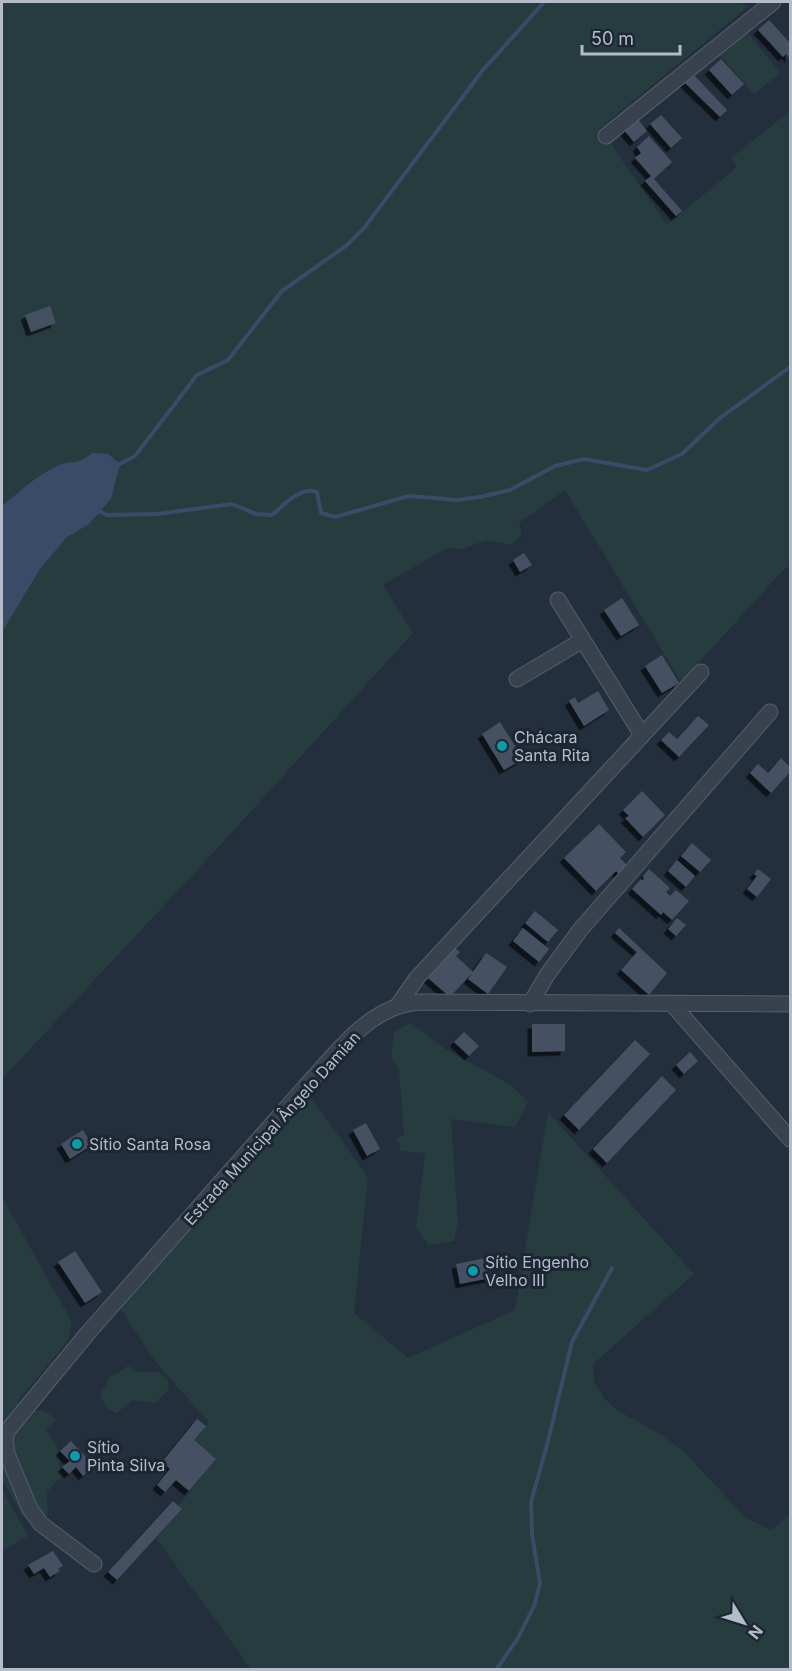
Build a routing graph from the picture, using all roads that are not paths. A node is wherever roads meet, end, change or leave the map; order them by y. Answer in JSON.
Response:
{"nodes":[{"id":1,"x":773,"y":2,"type":"edge"},
{"id":2,"x":606,"y":136,"type":"dead end"},
{"id":3,"x":558,"y":600,"type":"dead end"},
{"id":4,"x":583,"y":640,"type":"junction"},
{"id":5,"x":701,"y":672,"type":"dead end"},
{"id":6,"x":517,"y":679,"type":"dead end"},
{"id":7,"x":770,"y":712,"type":"dead end"},
{"id":8,"x":642,"y":735,"type":"junction"},
{"id":9,"x":547,"y":975,"type":"junction"},
{"id":10,"x":530,"y":1004,"type":"junction"},
{"id":11,"x":567,"y":1004,"type":"junction"},
{"id":12,"x":672,"y":1004,"type":"junction"},
{"id":13,"x":790,"y":1004,"type":"edge"},
{"id":14,"x":398,"y":1005,"type":"junction"},
{"id":15,"x":790,"y":1139,"type":"edge"},
{"id":16,"x":94,"y":1564,"type":"dead end"}],
"edges":[{"from":1,"to":2,"type":"street"},
{"from":3,"to":4,"type":"street"},
{"from":4,"to":6,"type":"street"},
{"from":4,"to":8,"type":"street"},
{"from":5,"to":8,"type":"street"},
{"from":7,"to":9,"type":"street"},
{"from":8,"to":14,"type":"street"},
{"from":9,"to":10,"type":"street"},
{"from":9,"to":11,"type":"street"},
{"from":10,"to":11,"type":"street","name":"Estrada Municipal Ângelo Damian"},
{"from":10,"to":14,"type":"street","name":"Estrada Municipal Ângelo Damian"},
{"from":11,"to":12,"type":"street","name":"Estrada Municipal Ângelo Damian"},
{"from":12,"to":13,"type":"street","name":"Estrada Municipal Ângelo Damian"},
{"from":12,"to":15,"type":"street"},
{"from":14,"to":16,"type":"street","name":"Estrada Municipal Ângelo Damian"}]}
